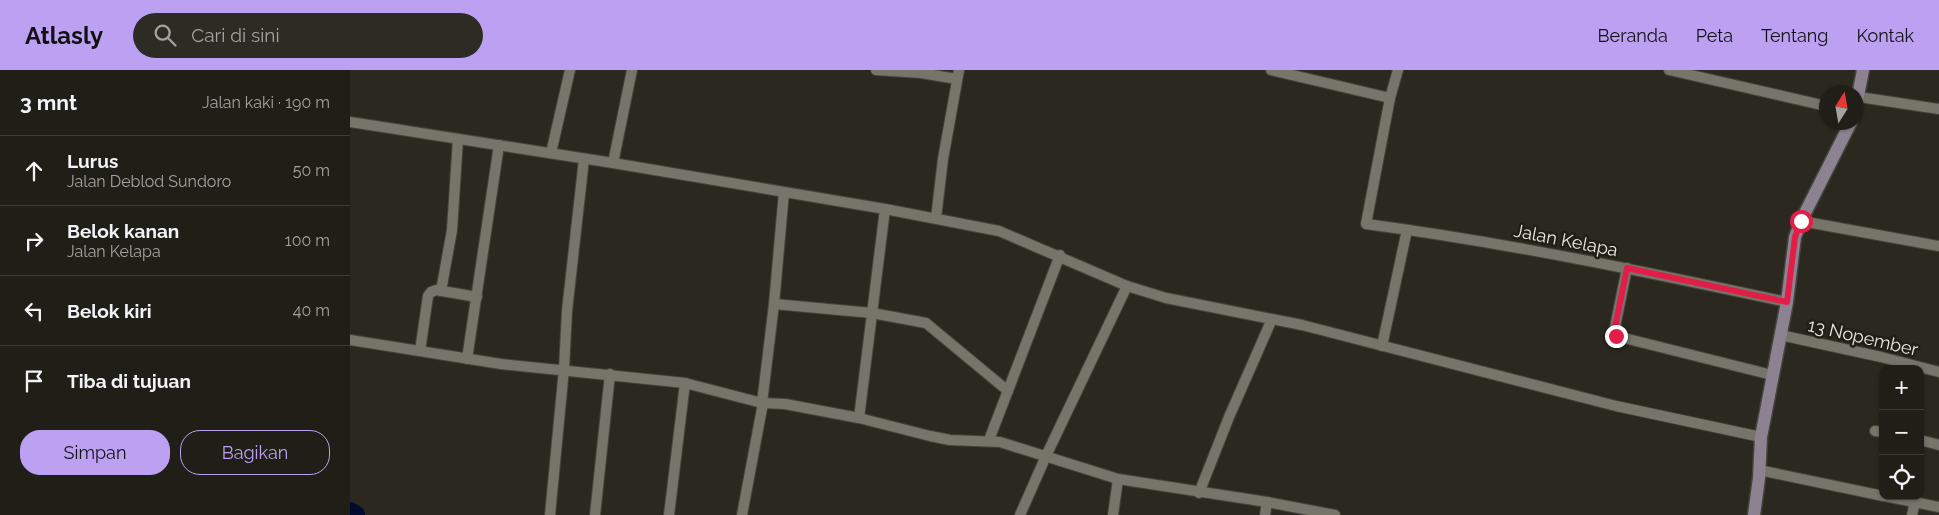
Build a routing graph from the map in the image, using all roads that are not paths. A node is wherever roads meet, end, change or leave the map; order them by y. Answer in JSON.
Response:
{"nodes":[{"id":1,"x":570,"y":70,"type":"edge"},
{"id":2,"x":632,"y":70,"type":"edge"},
{"id":3,"x":876,"y":70,"type":"edge"},
{"id":4,"x":1271,"y":70,"type":"edge"},
{"id":5,"x":1398,"y":70,"type":"edge"},
{"id":6,"x":1669,"y":70,"type":"edge"},
{"id":7,"x":1863,"y":70,"type":"edge"},
{"id":8,"x":958,"y":74,"type":"edge"},
{"id":9,"x":1861,"y":85,"type":"edge"},
{"id":10,"x":1390,"y":98,"type":"junction"},
{"id":11,"x":1864,"y":102,"type":"edge"},
{"id":12,"x":1819,"y":104,"type":"edge"},
{"id":13,"x":1939,"y":109,"type":"edge"},
{"id":14,"x":350,"y":122,"type":"edge"},
{"id":15,"x":1847,"y":130,"type":"edge"},
{"id":16,"x":458,"y":139,"type":"junction"},
{"id":17,"x":499,"y":145,"type":"junction"},
{"id":18,"x":551,"y":153,"type":"junction"},
{"id":19,"x":584,"y":159,"type":"junction"},
{"id":20,"x":613,"y":163,"type":"junction"},
{"id":21,"x":784,"y":192,"type":"junction"},
{"id":22,"x":885,"y":209,"type":"junction"},
{"id":23,"x":936,"y":218,"type":"junction"},
{"id":24,"x":1801,"y":221,"type":"junction"},
{"id":25,"x":1407,"y":230,"type":"junction"},
{"id":26,"x":1939,"y":246,"type":"edge"},
{"id":27,"x":1060,"y":256,"type":"junction"},
{"id":28,"x":1627,"y":268,"type":"junction"},
{"id":29,"x":1128,"y":286,"type":"junction"},
{"id":30,"x":441,"y":291,"type":"junction"},
{"id":31,"x":477,"y":297,"type":"junction"},
{"id":32,"x":1787,"y":302,"type":"junction"},
{"id":33,"x":774,"y":304,"type":"junction"},
{"id":34,"x":872,"y":313,"type":"junction"},
{"id":35,"x":1272,"y":319,"type":"junction"},
{"id":36,"x":1780,"y":335,"type":"junction"},
{"id":37,"x":350,"y":340,"type":"edge"},
{"id":38,"x":1382,"y":346,"type":"junction"},
{"id":39,"x":420,"y":351,"type":"junction"},
{"id":40,"x":467,"y":359,"type":"junction"},
{"id":41,"x":564,"y":369,"type":"junction"},
{"id":42,"x":1939,"y":372,"type":"edge"},
{"id":43,"x":610,"y":374,"type":"junction"},
{"id":44,"x":1772,"y":375,"type":"junction"},
{"id":45,"x":685,"y":383,"type":"junction"},
{"id":46,"x":1008,"y":392,"type":"junction"},
{"id":47,"x":763,"y":403,"type":"junction"},
{"id":48,"x":858,"y":418,"type":"junction"},
{"id":49,"x":1761,"y":438,"type":"junction"},
{"id":50,"x":990,"y":440,"type":"junction"},
{"id":51,"x":1924,"y":441,"type":"edge"},
{"id":52,"x":1939,"y":444,"type":"edge"},
{"id":53,"x":1046,"y":456,"type":"junction"},
{"id":54,"x":1759,"y":470,"type":"junction"},
{"id":55,"x":1118,"y":479,"type":"junction"},
{"id":56,"x":1200,"y":493,"type":"junction"},
{"id":57,"x":1879,"y":495,"type":"edge"},
{"id":58,"x":1904,"y":500,"type":"edge"},
{"id":59,"x":1267,"y":502,"type":"junction"},
{"id":60,"x":1915,"y":502,"type":"junction"},
{"id":61,"x":1939,"y":507,"type":"edge"},
{"id":62,"x":550,"y":515,"type":"edge"},
{"id":63,"x":596,"y":515,"type":"edge"},
{"id":64,"x":669,"y":515,"type":"edge"},
{"id":65,"x":742,"y":515,"type":"edge"},
{"id":66,"x":1020,"y":515,"type":"edge"},
{"id":67,"x":1113,"y":515,"type":"edge"},
{"id":68,"x":1265,"y":515,"type":"edge"},
{"id":69,"x":1335,"y":515,"type":"edge"},
{"id":70,"x":1754,"y":515,"type":"edge"},
{"id":71,"x":1912,"y":515,"type":"edge"}],
"edges":[{"from":1,"to":18,"type":"street"},
{"from":2,"to":20,"type":"street"},
{"from":3,"to":8,"type":"street"},
{"from":4,"to":10,"type":"street"},
{"from":5,"to":10,"type":"street"},
{"from":6,"to":12,"type":"street"},
{"from":7,"to":9,"type":"main road"},
{"from":8,"to":23,"type":"street"},
{"from":10,"to":25,"type":"street","name":"Jalan Kelapa"},
{"from":11,"to":13,"type":"street"},
{"from":14,"to":16,"type":"street"},
{"from":15,"to":24,"type":"main road"},
{"from":16,"to":17,"type":"street"},
{"from":16,"to":30,"type":"street"},
{"from":17,"to":18,"type":"street"},
{"from":17,"to":31,"type":"street"},
{"from":18,"to":19,"type":"street"},
{"from":19,"to":20,"type":"street"},
{"from":19,"to":41,"type":"street"},
{"from":20,"to":21,"type":"street"},
{"from":21,"to":22,"type":"street"},
{"from":21,"to":33,"type":"street"},
{"from":22,"to":23,"type":"street"},
{"from":22,"to":34,"type":"street"},
{"from":23,"to":27,"type":"street"},
{"from":24,"to":26,"type":"street"},
{"from":24,"to":32,"type":"main road"},
{"from":25,"to":28,"type":"street","name":"Jalan Kelapa"},
{"from":25,"to":38,"type":"street"},
{"from":27,"to":29,"type":"street"},
{"from":27,"to":46,"type":"street"},
{"from":28,"to":32,"type":"street","name":"Jalan Kelapa"},
{"from":28,"to":44,"type":"street"},
{"from":29,"to":35,"type":"street"},
{"from":29,"to":53,"type":"street"},
{"from":30,"to":31,"type":"street"},
{"from":30,"to":39,"type":"street"},
{"from":31,"to":40,"type":"street"},
{"from":32,"to":36,"type":"main road"},
{"from":33,"to":34,"type":"street"},
{"from":33,"to":47,"type":"street"},
{"from":34,"to":46,"type":"street"},
{"from":34,"to":48,"type":"street"},
{"from":35,"to":38,"type":"street"},
{"from":35,"to":56,"type":"street"},
{"from":36,"to":42,"type":"street","name":"13 Nopember"},
{"from":36,"to":44,"type":"main road"},
{"from":37,"to":39,"type":"street"},
{"from":38,"to":49,"type":"street"},
{"from":39,"to":40,"type":"street"},
{"from":40,"to":41,"type":"street"},
{"from":41,"to":43,"type":"street"},
{"from":41,"to":62,"type":"street"},
{"from":43,"to":45,"type":"street"},
{"from":43,"to":63,"type":"street"},
{"from":44,"to":49,"type":"main road"},
{"from":45,"to":47,"type":"street"},
{"from":45,"to":64,"type":"street"},
{"from":46,"to":50,"type":"street"},
{"from":47,"to":48,"type":"street"},
{"from":47,"to":65,"type":"street"},
{"from":48,"to":50,"type":"street"},
{"from":49,"to":54,"type":"main road"},
{"from":50,"to":53,"type":"street"},
{"from":51,"to":52,"type":"street"},
{"from":53,"to":55,"type":"street"},
{"from":53,"to":66,"type":"street"},
{"from":54,"to":57,"type":"street"},
{"from":54,"to":70,"type":"main road"},
{"from":55,"to":56,"type":"street"},
{"from":55,"to":67,"type":"street"},
{"from":56,"to":59,"type":"street"},
{"from":58,"to":60,"type":"street"},
{"from":59,"to":68,"type":"street"},
{"from":59,"to":69,"type":"street"},
{"from":60,"to":61,"type":"street"},
{"from":60,"to":71,"type":"street"}]}
